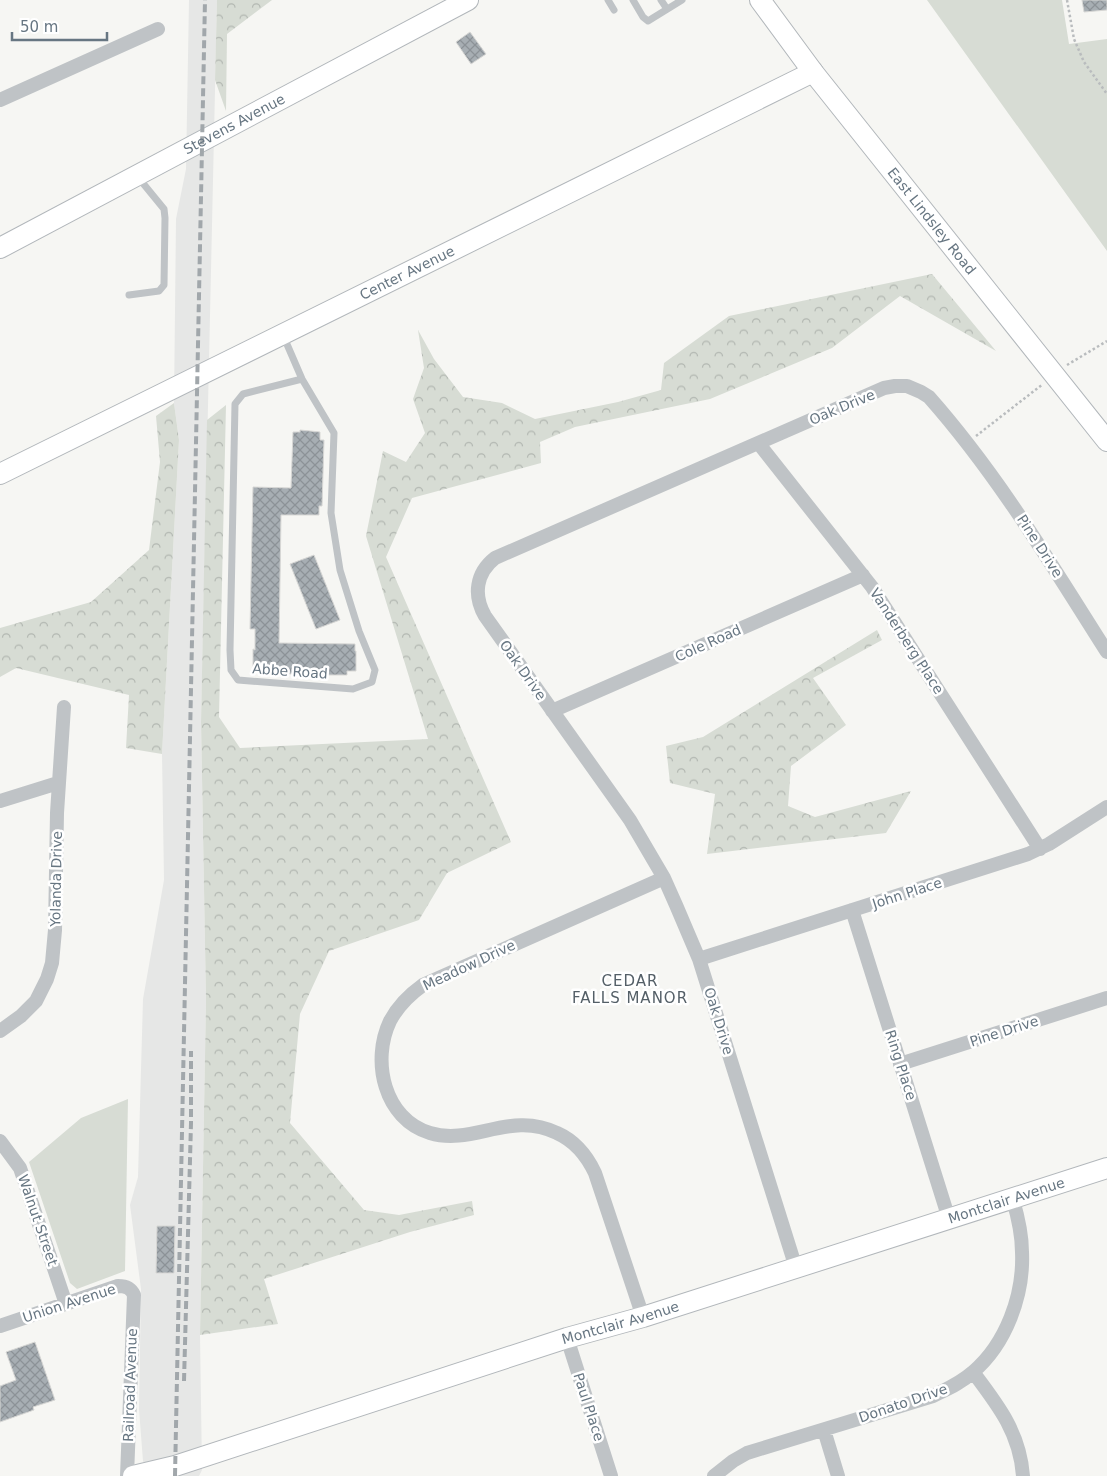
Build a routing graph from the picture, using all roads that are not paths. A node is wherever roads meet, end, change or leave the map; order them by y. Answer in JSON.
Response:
{"nodes":[{"id":1,"x":468,"y":0,"type":"edge"},
{"id":2,"x":608,"y":0,"type":"edge"},
{"id":3,"x":633,"y":0,"type":"edge"},
{"id":4,"x":661,"y":0,"type":"edge"},
{"id":5,"x":682,"y":0,"type":"edge"},
{"id":6,"x":760,"y":0,"type":"edge"},
{"id":7,"x":667,"y":9,"type":"junction"},
{"id":8,"x":614,"y":10,"type":"dead end"},
{"id":9,"x":158,"y":29,"type":"dead end"},
{"id":10,"x":813,"y":72,"type":"junction"},
{"id":11,"x":0,"y":100,"type":"edge"},
{"id":12,"x":137,"y":176,"type":"junction"},
{"id":13,"x":0,"y":248,"type":"edge"},
{"id":14,"x":129,"y":295,"type":"dead end"},
{"id":15,"x":283,"y":334,"type":"junction"},
{"id":16,"x":302,"y":379,"type":"junction"},
{"id":17,"x":1107,"y":441,"type":"edge"},
{"id":18,"x":968,"y":443,"type":"joint"},
{"id":19,"x":759,"y":444,"type":"junction"},
{"id":20,"x":0,"y":474,"type":"edge"},
{"id":21,"x":863,"y":575,"type":"junction"},
{"id":22,"x":1107,"y":652,"type":"edge"},
{"id":23,"x":64,"y":707,"type":"dead end"},
{"id":24,"x":552,"y":711,"type":"junction"},
{"id":25,"x":58,"y":783,"type":"junction"},
{"id":26,"x":0,"y":801,"type":"edge"},
{"id":27,"x":1107,"y":807,"type":"edge"},
{"id":28,"x":1040,"y":849,"type":"junction"},
{"id":29,"x":664,"y":878,"type":"junction"},
{"id":30,"x":852,"y":910,"type":"junction"},
{"id":31,"x":699,"y":959,"type":"junction"},
{"id":32,"x":1107,"y":998,"type":"edge"},
{"id":33,"x":0,"y":1031,"type":"edge"},
{"id":34,"x":900,"y":1064,"type":"junction"},
{"id":35,"x":0,"y":1141,"type":"edge"},
{"id":36,"x":1107,"y":1168,"type":"edge"},
{"id":37,"x":1013,"y":1200,"type":"junction"},
{"id":38,"x":950,"y":1219,"type":"junction"},
{"id":39,"x":796,"y":1268,"type":"junction"},
{"id":40,"x":134,"y":1295,"type":"joint"},
{"id":41,"x":66,"y":1304,"type":"junction"},
{"id":42,"x":643,"y":1317,"type":"junction"},
{"id":43,"x":0,"y":1326,"type":"edge"},
{"id":44,"x":567,"y":1338,"type":"junction"},
{"id":45,"x":973,"y":1372,"type":"junction"},
{"id":46,"x":824,"y":1430,"type":"junction"},
{"id":47,"x":133,"y":1476,"type":"edge"},
{"id":48,"x":611,"y":1476,"type":"edge"},
{"id":49,"x":714,"y":1476,"type":"edge"},
{"id":50,"x":838,"y":1476,"type":"edge"},
{"id":51,"x":1022,"y":1476,"type":"edge"}],
"edges":[{"from":1,"to":12,"type":"street","name":"Stevens Avenue"},
{"from":2,"to":8,"type":"lane"},
{"from":3,"to":7,"type":"lane"},
{"from":4,"to":7,"type":"lane"},
{"from":5,"to":7,"type":"lane"},
{"from":6,"to":10,"type":"street","name":"East Lindsley Road"},
{"from":9,"to":11,"type":"street"},
{"from":10,"to":15,"type":"street","name":"Center Avenue"},
{"from":10,"to":17,"type":"street","name":"East Lindsley Road"},
{"from":12,"to":13,"type":"street","name":"Stevens Avenue"},
{"from":12,"to":14,"type":"lane"},
{"from":15,"to":16,"type":"lane","name":"Abbe Road"},
{"from":15,"to":20,"type":"street","name":"Center Avenue"},
{"from":16,"to":16,"type":"lane","name":"Abbe Road"},
{"from":18,"to":19,"type":"street","name":"Oak Drive"},
{"from":18,"to":22,"type":"street","name":"Pine Drive"},
{"from":19,"to":21,"type":"street","name":"Vanderberg Place"},
{"from":19,"to":24,"type":"street","name":"Oak Drive"},
{"from":21,"to":24,"type":"street","name":"Cole Road"},
{"from":21,"to":28,"type":"street","name":"Vanderberg Place"},
{"from":23,"to":25,"type":"street","name":"Yolanda Drive"},
{"from":24,"to":29,"type":"street","name":"Oak Drive"},
{"from":25,"to":26,"type":"street"},
{"from":25,"to":33,"type":"street","name":"Yolanda Drive"},
{"from":27,"to":28,"type":"street","name":"John Place"},
{"from":28,"to":30,"type":"street","name":"John Place"},
{"from":29,"to":31,"type":"street","name":"Oak Drive"},
{"from":29,"to":42,"type":"street","name":"Meadow Drive"},
{"from":30,"to":31,"type":"street","name":"John Place"},
{"from":30,"to":34,"type":"street","name":"Ring Place"},
{"from":31,"to":39,"type":"street","name":"Oak Drive"},
{"from":32,"to":34,"type":"street","name":"Pine Drive"},
{"from":34,"to":38,"type":"street","name":"Ring Place"},
{"from":35,"to":41,"type":"street","name":"Walnut Street"},
{"from":36,"to":37,"type":"street","name":"Montclair Avenue"},
{"from":37,"to":38,"type":"street","name":"Montclair Avenue"},
{"from":37,"to":45,"type":"street","name":"Donato Drive"},
{"from":38,"to":39,"type":"street","name":"Montclair Avenue"},
{"from":39,"to":42,"type":"street","name":"Montclair Avenue"},
{"from":40,"to":41,"type":"street","name":"Union Avenue"},
{"from":40,"to":47,"type":"street","name":"Railroad Avenue"},
{"from":41,"to":43,"type":"street","name":"Union Avenue"},
{"from":42,"to":44,"type":"street","name":"Montclair Avenue"},
{"from":44,"to":47,"type":"street","name":"Montclair Avenue"},
{"from":44,"to":48,"type":"street","name":"Paul Place"},
{"from":45,"to":46,"type":"street","name":"Donato Drive"},
{"from":45,"to":51,"type":"street"},
{"from":46,"to":49,"type":"street","name":"Donato Drive"},
{"from":46,"to":50,"type":"street"}]}
